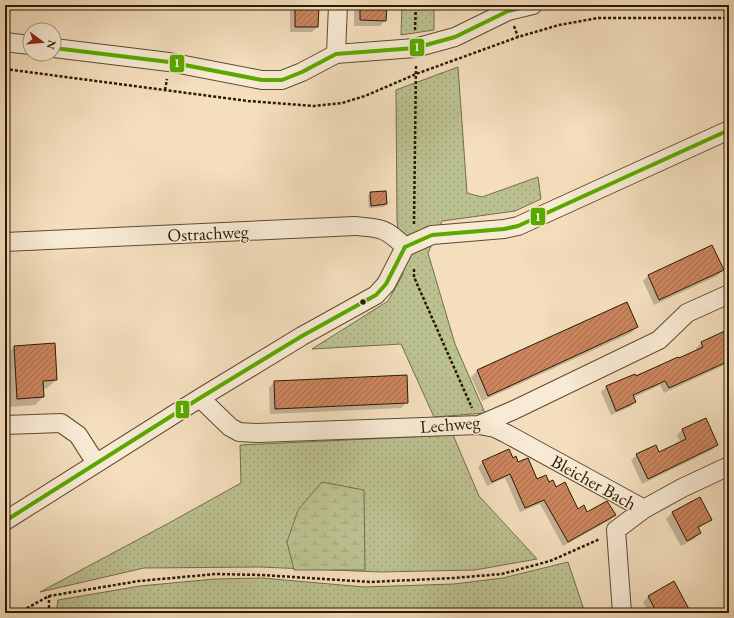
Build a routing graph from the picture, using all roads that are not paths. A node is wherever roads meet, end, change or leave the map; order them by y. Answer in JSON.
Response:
{"nodes":[{"id":1,"x":338,"y":5,"type":"edge"},
{"id":2,"x":533,"y":5,"type":"edge"},
{"id":3,"x":508,"y":8,"type":"edge"},
{"id":4,"x":5,"y":42,"type":"edge"},
{"id":5,"x":22,"y":44,"type":"edge"},
{"id":6,"x":62,"y":49,"type":"edge"},
{"id":7,"x":336,"y":54,"type":"junction"},
{"id":8,"x":729,"y":130,"type":"edge"},
{"id":9,"x":5,"y":242,"type":"edge"},
{"id":10,"x":410,"y":244,"type":"junction"},
{"id":11,"x":729,"y":294,"type":"edge"},
{"id":12,"x":200,"y":398,"type":"junction"},
{"id":13,"x":5,"y":425,"type":"edge"},
{"id":14,"x":479,"y":425,"type":"junction"},
{"id":15,"x":96,"y":462,"type":"junction"},
{"id":16,"x":729,"y":466,"type":"edge"},
{"id":17,"x":644,"y":509,"type":"junction"},
{"id":18,"x":5,"y":520,"type":"edge"},
{"id":19,"x":622,"y":613,"type":"edge"}],
"edges":[{"from":1,"to":7,"type":"street"},
{"from":2,"to":3,"type":"street"},
{"from":3,"to":7,"type":"street"},
{"from":4,"to":5,"type":"street"},
{"from":6,"to":7,"type":"street"},
{"from":8,"to":10,"type":"street"},
{"from":9,"to":10,"type":"street","name":"Ostrachweg"},
{"from":10,"to":12,"type":"street"},
{"from":11,"to":14,"type":"street","name":"Lechweg"},
{"from":12,"to":14,"type":"street","name":"Lechweg"},
{"from":12,"to":15,"type":"street"},
{"from":13,"to":15,"type":"street"},
{"from":14,"to":17,"type":"street","name":"Bleicher Bach"},
{"from":15,"to":18,"type":"street"},
{"from":16,"to":17,"type":"street","name":"Bleicher Bach"},
{"from":17,"to":19,"type":"street"}]}
